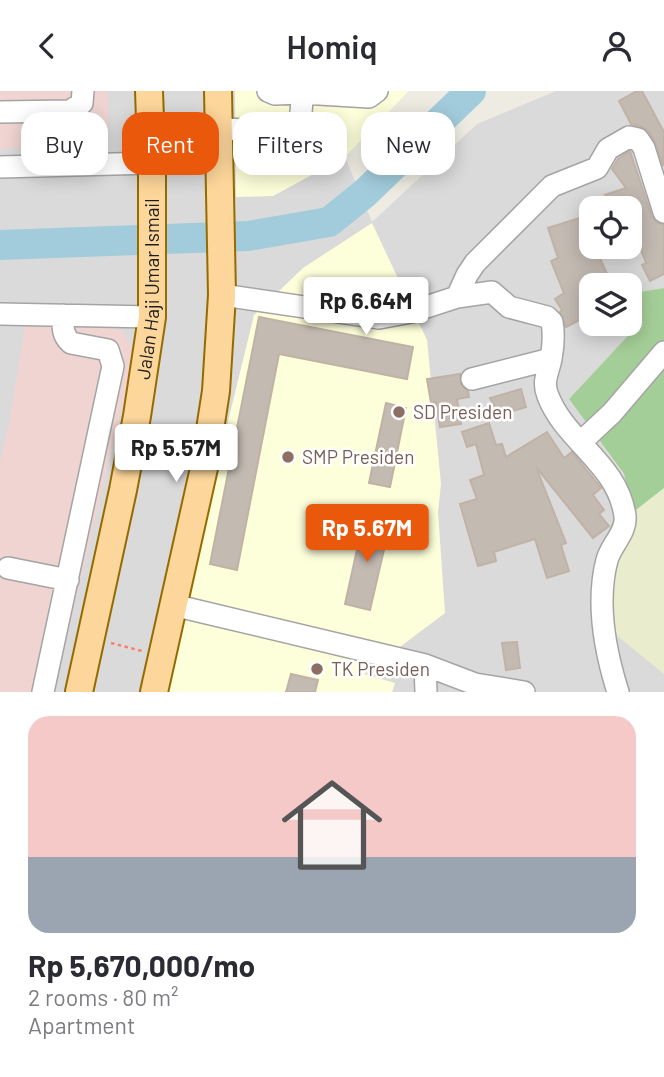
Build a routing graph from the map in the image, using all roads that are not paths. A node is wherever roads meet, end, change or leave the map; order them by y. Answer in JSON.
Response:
{"nodes":[{"id":1,"x":83,"y":91,"type":"edge"},
{"id":2,"x":149,"y":91,"type":"edge"},
{"id":3,"x":218,"y":91,"type":"edge"},
{"id":4,"x":268,"y":91,"type":"edge"},
{"id":5,"x":377,"y":91,"type":"edge"},
{"id":6,"x":302,"y":93,"type":"junction"},
{"id":7,"x":0,"y":112,"type":"edge"},
{"id":8,"x":150,"y":112,"type":"edge"},
{"id":9,"x":219,"y":112,"type":"edge"},
{"id":10,"x":219,"y":129,"type":"joint"},
{"id":11,"x":0,"y":167,"type":"edge"},
{"id":12,"x":122,"y":169,"type":"edge"},
{"id":13,"x":152,"y":175,"type":"edge"},
{"id":14,"x":664,"y":212,"type":"edge"},
{"id":15,"x":222,"y":286,"type":"junction"},
{"id":16,"x":457,"y":297,"type":"junction"},
{"id":17,"x":0,"y":314,"type":"edge"},
{"id":18,"x":152,"y":317,"type":"junction"},
{"id":19,"x":63,"y":324,"type":"junction"},
{"id":20,"x":664,"y":352,"type":"edge"},
{"id":21,"x":551,"y":359,"type":"junction"},
{"id":22,"x":472,"y":379,"type":"dead end"},
{"id":23,"x":582,"y":442,"type":"junction"},
{"id":24,"x":8,"y":568,"type":"dead end"},
{"id":25,"x":68,"y":580,"type":"junction"},
{"id":26,"x":173,"y":605,"type":"junction"},
{"id":27,"x":425,"y":665,"type":"junction"},
{"id":28,"x":474,"y":688,"type":"edge"},
{"id":29,"x":613,"y":691,"type":"edge"},
{"id":30,"x":43,"y":692,"type":"edge"},
{"id":31,"x":79,"y":692,"type":"edge"},
{"id":32,"x":154,"y":692,"type":"edge"},
{"id":33,"x":426,"y":692,"type":"edge"},
{"id":34,"x":524,"y":692,"type":"edge"}],
"edges":[{"from":1,"to":7,"type":"street"},
{"from":2,"to":8,"type":"main road","name":"Jalan Haji Umar Ismail"},
{"from":3,"to":9,"type":"main road"},
{"from":4,"to":6,"type":"street"},
{"from":5,"to":6,"type":"street"},
{"from":6,"to":10,"type":"street"},
{"from":10,"to":15,"type":"main road"},
{"from":11,"to":12,"type":"street"},
{"from":13,"to":18,"type":"main road","name":"Jalan Haji Umar Ismail"},
{"from":14,"to":16,"type":"street"},
{"from":15,"to":16,"type":"street"},
{"from":15,"to":26,"type":"main road"},
{"from":16,"to":21,"type":"street"},
{"from":17,"to":19,"type":"street"},
{"from":18,"to":19,"type":"street"},
{"from":18,"to":31,"type":"main road","name":"Jalan Haji Umar Ismail"},
{"from":19,"to":25,"type":"street"},
{"from":20,"to":23,"type":"street"},
{"from":21,"to":22,"type":"street"},
{"from":21,"to":23,"type":"street"},
{"from":23,"to":29,"type":"street"},
{"from":24,"to":25,"type":"street"},
{"from":25,"to":30,"type":"street"},
{"from":26,"to":27,"type":"street"},
{"from":26,"to":32,"type":"main road"},
{"from":27,"to":28,"type":"street"},
{"from":27,"to":33,"type":"street"},
{"from":28,"to":34,"type":"street"}]}
